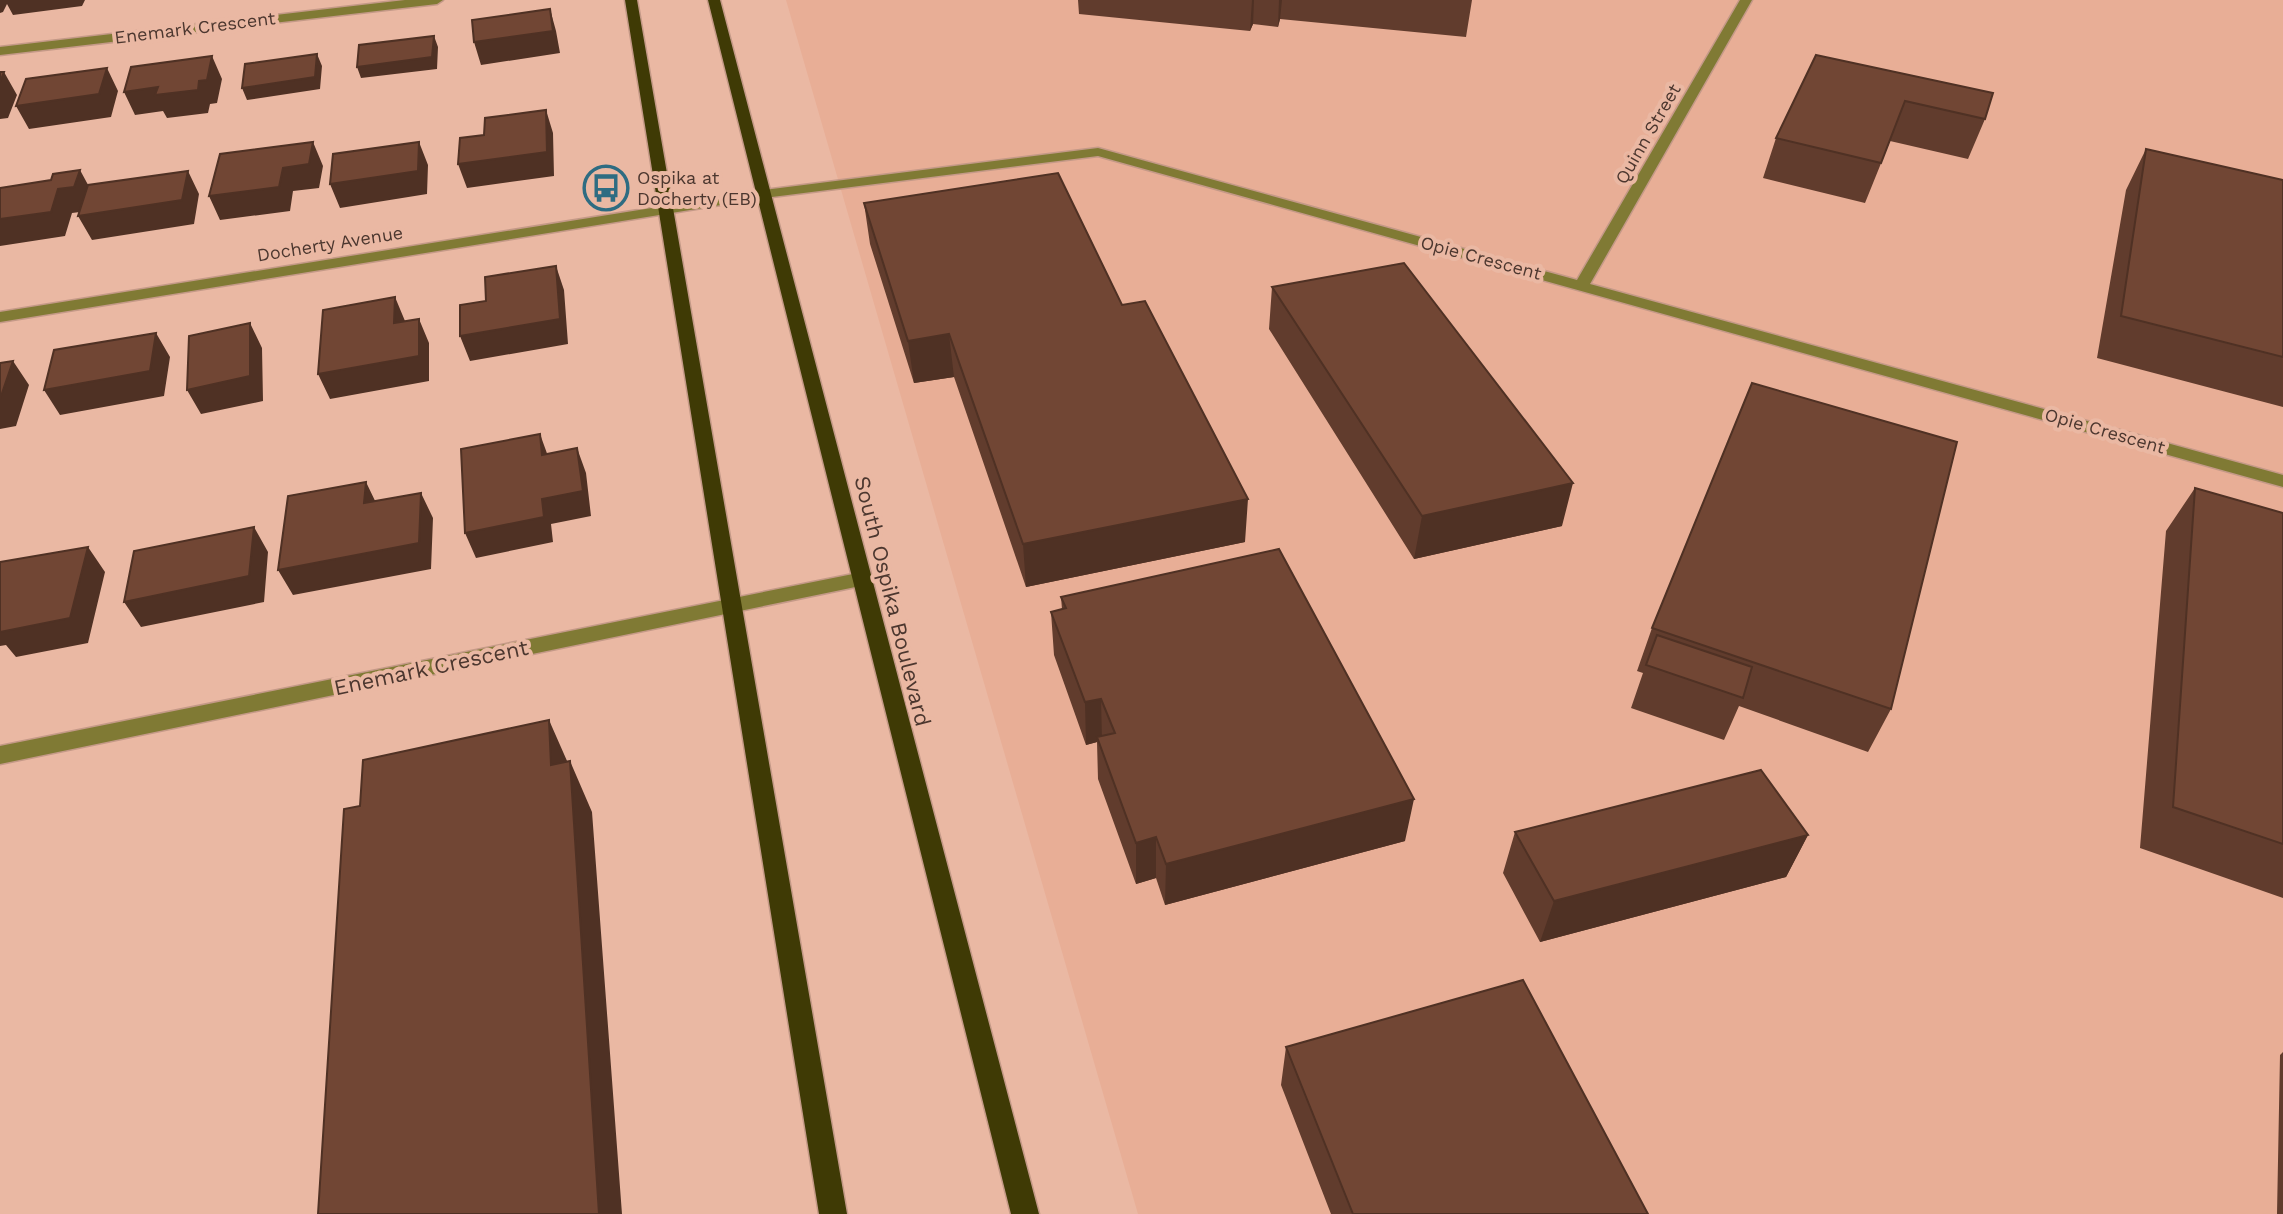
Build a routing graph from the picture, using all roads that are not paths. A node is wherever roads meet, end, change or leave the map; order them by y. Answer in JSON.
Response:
{"nodes":[{"id":1,"x":437,"y":0,"type":"edge"},
{"id":2,"x":631,"y":0,"type":"edge"},
{"id":3,"x":714,"y":0,"type":"edge"},
{"id":4,"x":1746,"y":0,"type":"edge"},
{"id":5,"x":0,"y":51,"type":"edge"},
{"id":6,"x":764,"y":194,"type":"junction"},
{"id":7,"x":667,"y":210,"type":"junction"},
{"id":8,"x":1581,"y":286,"type":"junction"},
{"id":9,"x":0,"y":317,"type":"edge"},
{"id":10,"x":2283,"y":481,"type":"edge"},
{"id":11,"x":863,"y":579,"type":"junction"},
{"id":12,"x":732,"y":606,"type":"junction"},
{"id":13,"x":0,"y":755,"type":"edge"},
{"id":14,"x":833,"y":1214,"type":"edge"},
{"id":15,"x":1025,"y":1214,"type":"edge"}],
"edges":[{"from":1,"to":5,"type":"street","name":"Enemark Crescent"},
{"from":2,"to":7,"type":"main road"},
{"from":3,"to":6,"type":"main road","name":"South Ospika Boulevard"},
{"from":4,"to":8,"type":"street","name":"Quinn Street"},
{"from":6,"to":7,"type":"street","name":"Opie Crescent"},
{"from":6,"to":8,"type":"street","name":"Opie Crescent"},
{"from":6,"to":11,"type":"main road","name":"South Ospika Boulevard"},
{"from":7,"to":9,"type":"street","name":"Docherty Avenue"},
{"from":7,"to":12,"type":"main road"},
{"from":8,"to":10,"type":"street","name":"Opie Crescent"},
{"from":11,"to":12,"type":"street","name":"Enemark Crescent"},
{"from":11,"to":15,"type":"main road","name":"South Ospika Boulevard"},
{"from":12,"to":13,"type":"street","name":"Enemark Crescent"},
{"from":12,"to":14,"type":"main road"}]}
